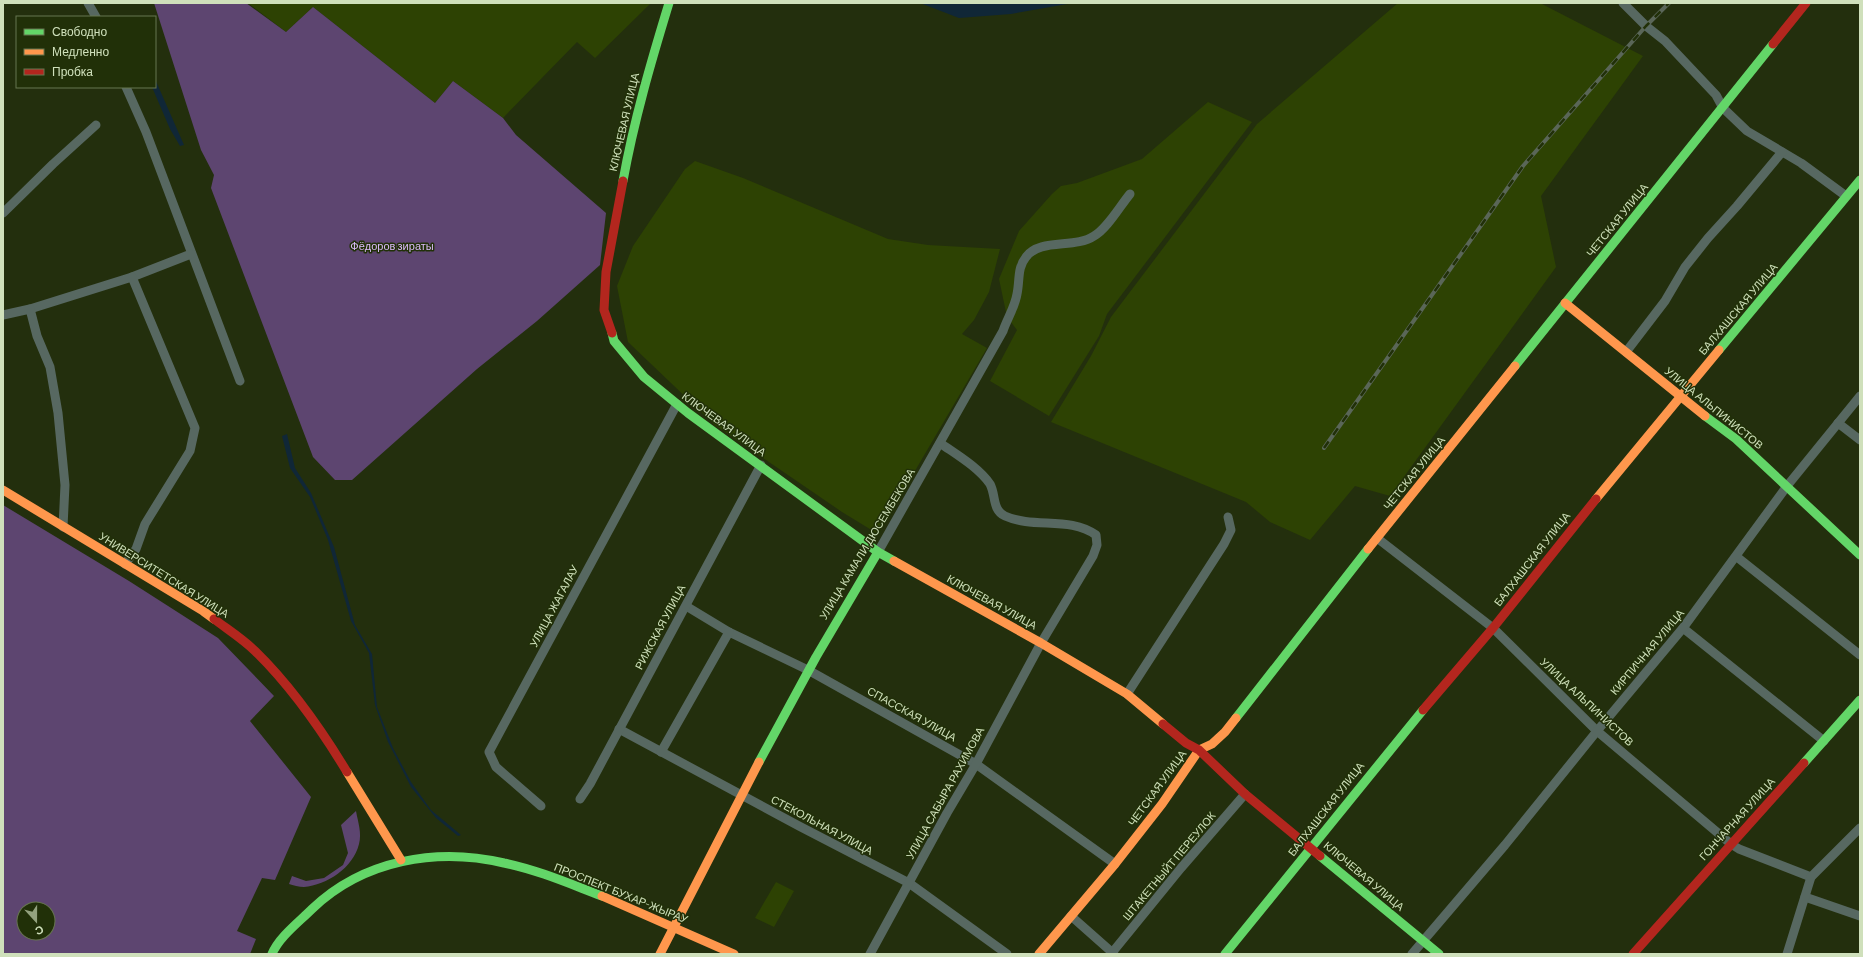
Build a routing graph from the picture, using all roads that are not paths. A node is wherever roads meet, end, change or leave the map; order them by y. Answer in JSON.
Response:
{"nodes":[{"id":1,"x":88,"y":3,"type":"edge"},
{"id":2,"x":669,"y":3,"type":"edge"},
{"id":3,"x":1623,"y":3,"type":"edge"},
{"id":4,"x":1806,"y":3,"type":"edge"},
{"id":5,"x":95,"y":16,"type":"edge"},
{"id":6,"x":126,"y":88,"type":"edge"},
{"id":7,"x":1722,"y":108,"type":"junction"},
{"id":8,"x":96,"y":125,"type":"dead end"},
{"id":9,"x":1782,"y":152,"type":"junction"},
{"id":10,"x":1860,"y":180,"type":"edge"},
{"id":11,"x":1130,"y":194,"type":"dead end"},
{"id":12,"x":1846,"y":196,"type":"junction"},
{"id":13,"x":3,"y":214,"type":"edge"},
{"id":14,"x":191,"y":254,"type":"junction"},
{"id":15,"x":132,"y":277,"type":"junction"},
{"id":16,"x":1565,"y":303,"type":"junction"},
{"id":17,"x":30,"y":309,"type":"junction"},
{"id":18,"x":3,"y":315,"type":"edge"},
{"id":19,"x":1626,"y":352,"type":"junction"},
{"id":20,"x":240,"y":381,"type":"dead end"},
{"id":21,"x":1860,"y":396,"type":"edge"},
{"id":22,"x":1680,"y":397,"type":"junction"},
{"id":23,"x":677,"y":404,"type":"junction"},
{"id":24,"x":1838,"y":423,"type":"junction"},
{"id":25,"x":1860,"y":440,"type":"edge"},
{"id":26,"x":940,"y":444,"type":"junction"},
{"id":27,"x":761,"y":466,"type":"junction"},
{"id":28,"x":1787,"y":486,"type":"junction"},
{"id":29,"x":3,"y":490,"type":"edge"},
{"id":30,"x":1228,"y":517,"type":"dead end"},
{"id":31,"x":63,"y":527,"type":"junction"},
{"id":32,"x":1377,"y":538,"type":"junction"},
{"id":33,"x":878,"y":552,"type":"junction"},
{"id":34,"x":1860,"y":555,"type":"edge"},
{"id":35,"x":1737,"y":557,"type":"junction"},
{"id":36,"x":125,"y":564,"type":"junction"},
{"id":37,"x":686,"y":606,"type":"junction"},
{"id":38,"x":1493,"y":628,"type":"junction"},
{"id":39,"x":1683,"y":628,"type":"junction"},
{"id":40,"x":729,"y":632,"type":"junction"},
{"id":41,"x":1041,"y":643,"type":"junction"},
{"id":42,"x":1860,"y":656,"type":"edge"},
{"id":43,"x":808,"y":670,"type":"junction"},
{"id":44,"x":1127,"y":694,"type":"junction"},
{"id":45,"x":1860,"y":700,"type":"edge"},
{"id":46,"x":619,"y":729,"type":"junction"},
{"id":47,"x":1597,"y":731,"type":"junction"},
{"id":48,"x":1824,"y":741,"type":"junction"},
{"id":49,"x":1200,"y":750,"type":"junction"},
{"id":50,"x":661,"y":752,"type":"junction"},
{"id":51,"x":976,"y":764,"type":"junction"},
{"id":52,"x":1245,"y":794,"type":"junction"},
{"id":53,"x":742,"y":795,"type":"junction"},
{"id":54,"x":580,"y":799,"type":"dead end"},
{"id":55,"x":541,"y":806,"type":"dead end"},
{"id":56,"x":1860,"y":828,"type":"edge"},
{"id":57,"x":1731,"y":844,"type":"junction"},
{"id":58,"x":1311,"y":847,"type":"junction"},
{"id":59,"x":401,"y":860,"type":"junction"},
{"id":60,"x":1115,"y":864,"type":"junction"},
{"id":61,"x":1811,"y":877,"type":"junction"},
{"id":62,"x":909,"y":883,"type":"junction"},
{"id":63,"x":1805,"y":897,"type":"junction"},
{"id":64,"x":1071,"y":916,"type":"junction"},
{"id":65,"x":1860,"y":916,"type":"edge"},
{"id":66,"x":676,"y":927,"type":"junction"},
{"id":67,"x":1422,"y":941,"type":"junction"},
{"id":68,"x":272,"y":954,"type":"edge"},
{"id":69,"x":660,"y":954,"type":"edge"},
{"id":70,"x":734,"y":954,"type":"edge"},
{"id":71,"x":870,"y":954,"type":"edge"},
{"id":72,"x":1007,"y":954,"type":"edge"},
{"id":73,"x":1039,"y":954,"type":"edge"},
{"id":74,"x":1113,"y":954,"type":"edge"},
{"id":75,"x":1225,"y":954,"type":"edge"},
{"id":76,"x":1412,"y":954,"type":"edge"},
{"id":77,"x":1439,"y":954,"type":"edge"},
{"id":78,"x":1633,"y":954,"type":"edge"},
{"id":79,"x":1787,"y":954,"type":"edge"}],
"edges":[{"from":1,"to":5,"type":"street"},
{"from":2,"to":23,"type":"street","name":"КЛЮЧЕВАЯ УЛИЦА"},
{"from":3,"to":7,"type":"street"},
{"from":4,"to":7,"type":"street","name":"ЧЕТСКАЯ УЛИЦА"},
{"from":6,"to":14,"type":"street"},
{"from":7,"to":9,"type":"street"},
{"from":7,"to":16,"type":"street","name":"ЧЕТСКАЯ УЛИЦА"},
{"from":8,"to":13,"type":"street"},
{"from":9,"to":12,"type":"street"},
{"from":9,"to":19,"type":"street"},
{"from":10,"to":12,"type":"street","name":"БАЛХАШСКАЯ УЛИЦА"},
{"from":11,"to":26,"type":"street","name":"УЛИЦА КАМАЛИ ДЮСЕМБЕКОВА"},
{"from":12,"to":22,"type":"street","name":"БАЛХАШСКАЯ УЛИЦА"},
{"from":14,"to":15,"type":"street"},
{"from":14,"to":20,"type":"street"},
{"from":15,"to":17,"type":"street"},
{"from":15,"to":36,"type":"street"},
{"from":16,"to":19,"type":"street","name":"УЛИЦА АЛЬПИНИСТОВ"},
{"from":16,"to":32,"type":"street","name":"ЧЕТСКАЯ УЛИЦА"},
{"from":17,"to":18,"type":"street"},
{"from":17,"to":31,"type":"street"},
{"from":19,"to":22,"type":"street","name":"УЛИЦА АЛЬПИНИСТОВ"},
{"from":21,"to":24,"type":"street","name":"КИРПИЧНАЯ УЛИЦА"},
{"from":22,"to":28,"type":"street","name":"УЛИЦА АЛЬПИНИСТОВ"},
{"from":22,"to":38,"type":"street","name":"БАЛХАШСКАЯ УЛИЦА"},
{"from":23,"to":27,"type":"street","name":"КЛЮЧЕВАЯ УЛИЦА"},
{"from":23,"to":55,"type":"street","name":"УЛИЦА ЖАГАЛАУ"},
{"from":24,"to":25,"type":"street"},
{"from":24,"to":28,"type":"street","name":"КИРПИЧНАЯ УЛИЦА"},
{"from":26,"to":33,"type":"street","name":"УЛИЦА КАМАЛИ ДЮСЕМБЕКОВА"},
{"from":26,"to":41,"type":"street","name":"УЛИЦА САБЫРА РАХИМОВА"},
{"from":27,"to":33,"type":"street","name":"КЛЮЧЕВАЯ УЛИЦА"},
{"from":27,"to":37,"type":"street","name":"РИЖСКАЯ УЛИЦА"},
{"from":28,"to":34,"type":"street","name":"УЛИЦА АЛЬПИНИСТОВ"},
{"from":28,"to":35,"type":"street","name":"КИРПИЧНАЯ УЛИЦА"},
{"from":29,"to":31,"type":"street","name":"УНИВЕРСИТЕТСКАЯ УЛИЦА"},
{"from":30,"to":44,"type":"street"},
{"from":31,"to":36,"type":"street","name":"УНИВЕРСИТЕТСКАЯ УЛИЦА"},
{"from":32,"to":38,"type":"street","name":"УЛИЦА АЛЬПИНИСТОВ"},
{"from":32,"to":49,"type":"street","name":"ЧЕТСКАЯ УЛИЦА"},
{"from":33,"to":41,"type":"street","name":"КЛЮЧЕВАЯ УЛИЦА"},
{"from":33,"to":43,"type":"street","name":"УЛИЦА КАМАЛИ ДЮСЕМБЕКОВА"},
{"from":35,"to":39,"type":"street","name":"КИРПИЧНАЯ УЛИЦА"},
{"from":35,"to":42,"type":"street"},
{"from":36,"to":59,"type":"street","name":"УНИВЕРСИТЕТСКАЯ УЛИЦА"},
{"from":37,"to":40,"type":"street","name":"СПАССКАЯ УЛИЦА"},
{"from":37,"to":46,"type":"street","name":"РИЖСКАЯ УЛИЦА"},
{"from":38,"to":47,"type":"street","name":"УЛИЦА АЛЬПИНИСТОВ"},
{"from":38,"to":58,"type":"street","name":"БАЛХАШСКАЯ УЛИЦА"},
{"from":39,"to":47,"type":"street","name":"КИРПИЧНАЯ УЛИЦА"},
{"from":39,"to":48,"type":"street"},
{"from":40,"to":43,"type":"street","name":"СПАССКАЯ УЛИЦА"},
{"from":40,"to":50,"type":"street"},
{"from":41,"to":44,"type":"street","name":"КЛЮЧЕВАЯ УЛИЦА"},
{"from":41,"to":51,"type":"street","name":"УЛИЦА САБЫРА РАХИМОВА"},
{"from":43,"to":51,"type":"street","name":"СПАССКАЯ УЛИЦА"},
{"from":43,"to":53,"type":"street","name":"УЛИЦА КАМАЛИ ДЮСЕМБЕКОВА"},
{"from":44,"to":49,"type":"street","name":"КЛЮЧЕВАЯ УЛИЦА"},
{"from":45,"to":48,"type":"street","name":"ГОНЧАРНАЯ УЛИЦА"},
{"from":46,"to":50,"type":"street","name":"СТЕКОЛЬНАЯ УЛИЦА"},
{"from":46,"to":54,"type":"street","name":"РИЖСКАЯ УЛИЦА"},
{"from":47,"to":57,"type":"street","name":"УЛИЦА АЛЬПИНИСТОВ"},
{"from":47,"to":67,"type":"street","name":"КИРПИЧНАЯ УЛИЦА"},
{"from":48,"to":57,"type":"street","name":"ГОНЧАРНАЯ УЛИЦА"},
{"from":49,"to":52,"type":"street","name":"КЛЮЧЕВАЯ УЛИЦА"},
{"from":49,"to":60,"type":"street","name":"ЧЕТСКАЯ УЛИЦА"},
{"from":50,"to":53,"type":"street","name":"СТЕКОЛЬНАЯ УЛИЦА"},
{"from":51,"to":60,"type":"street","name":"СПАССКАЯ УЛИЦА"},
{"from":51,"to":62,"type":"street","name":"УЛИЦА САБЫРА РАХИМОВА"},
{"from":52,"to":58,"type":"street","name":"КЛЮЧЕВАЯ УЛИЦА"},
{"from":52,"to":74,"type":"street","name":"ШТАКЕТНЫЙТ ПЕРЕУЛОК"},
{"from":53,"to":62,"type":"street","name":"СТЕКОЛЬНАЯ УЛИЦА"},
{"from":53,"to":66,"type":"street","name":"УЛИЦА КАМАЛИ ДЮСЕМБЕКОВА"},
{"from":56,"to":61,"type":"street"},
{"from":57,"to":61,"type":"street","name":"УЛИЦА АЛЬПИНИСТОВ"},
{"from":57,"to":78,"type":"street","name":"ГОНЧАРНАЯ УЛИЦА"},
{"from":58,"to":67,"type":"street","name":"КЛЮЧЕВАЯ УЛИЦА"},
{"from":58,"to":75,"type":"street","name":"БАЛХАШСКАЯ УЛИЦА"},
{"from":59,"to":66,"type":"street","name":"ПРОСПЕКТ БУХАР-ЖЫРАУ"},
{"from":59,"to":68,"type":"street","name":"ПРОСПЕКТ БУХАР-ЖЫРАУ"},
{"from":60,"to":64,"type":"street","name":"ЧЕТСКАЯ УЛИЦА"},
{"from":61,"to":63,"type":"street"},
{"from":62,"to":71,"type":"street","name":"УЛИЦА САБЫРА РАХИМОВА"},
{"from":62,"to":72,"type":"street","name":"СТЕКОЛЬНАЯ УЛИЦА"},
{"from":63,"to":65,"type":"street"},
{"from":63,"to":79,"type":"street"},
{"from":64,"to":73,"type":"street","name":"ЧЕТСКАЯ УЛИЦА"},
{"from":64,"to":74,"type":"street"},
{"from":66,"to":69,"type":"street","name":"УЛИЦА КАМАЛИ ДЮСЕМБЕКОВА"},
{"from":66,"to":70,"type":"street","name":"ПРОСПЕКТ БУХАР-ЖЫРАУ"},
{"from":67,"to":76,"type":"street","name":"КИРПИЧНАЯ УЛИЦА"},
{"from":67,"to":77,"type":"street","name":"КЛЮЧЕВАЯ УЛИЦА"}]}
